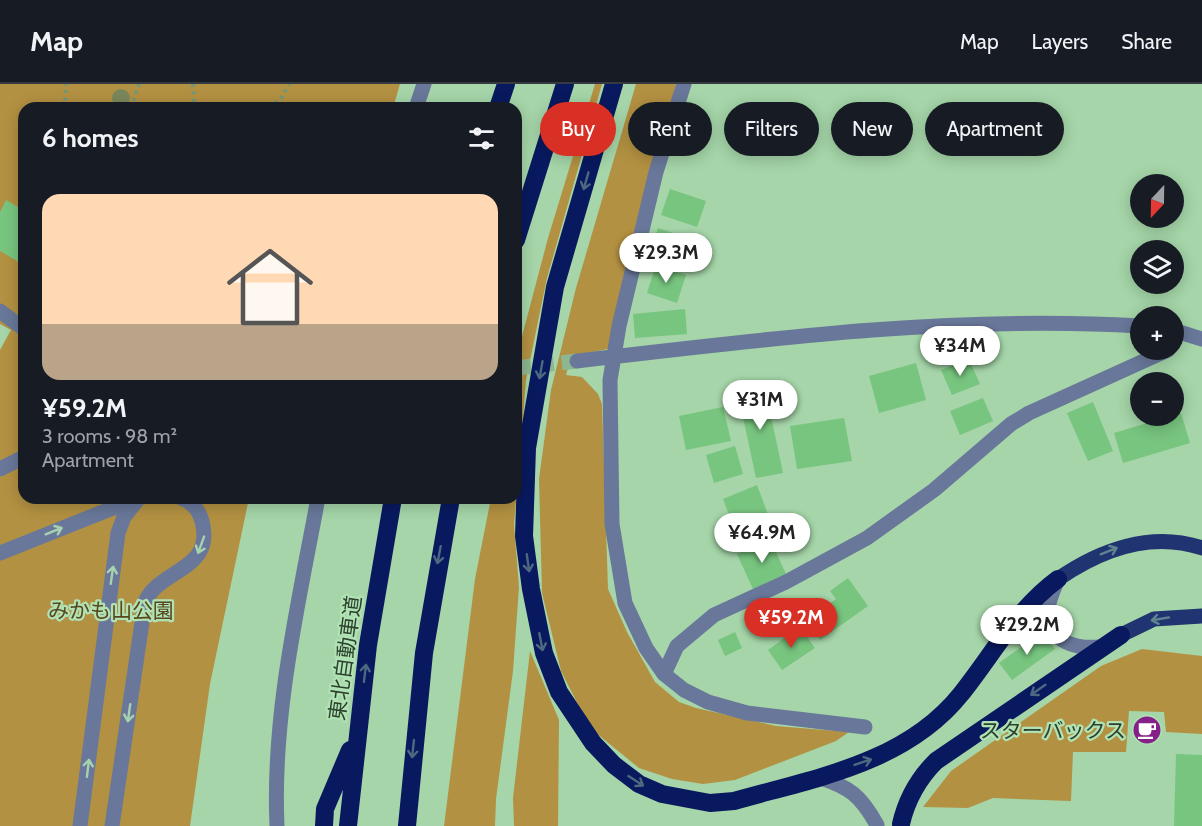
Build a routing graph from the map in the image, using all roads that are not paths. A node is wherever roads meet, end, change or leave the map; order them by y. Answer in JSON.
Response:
{"nodes":[{"id":1,"x":424,"y":84,"type":"edge"},
{"id":2,"x":506,"y":84,"type":"edge"},
{"id":3,"x":565,"y":84,"type":"edge"},
{"id":4,"x":614,"y":84,"type":"edge"},
{"id":5,"x":684,"y":84,"type":"edge"},
{"id":6,"x":418,"y":102,"type":"edge"},
{"id":7,"x":500,"y":102,"type":"edge"},
{"id":8,"x":522,"y":221,"type":"edge"},
{"id":9,"x":0,"y":311,"type":"edge"},
{"id":10,"x":18,"y":324,"type":"edge"},
{"id":11,"x":1130,"y":326,"type":"edge"},
{"id":12,"x":1184,"y":334,"type":"edge"},
{"id":13,"x":1202,"y":339,"type":"edge"},
{"id":14,"x":614,"y":357,"type":"junction"},
{"id":15,"x":1146,"y":360,"type":"edge"},
{"id":16,"x":578,"y":361,"type":"tunnel mouth"},
{"id":17,"x":18,"y":460,"type":"edge"},
{"id":18,"x":0,"y":469,"type":"edge"},
{"id":19,"x":123,"y":504,"type":"edge"},
{"id":20,"x":134,"y":504,"type":"edge"},
{"id":21,"x":192,"y":504,"type":"edge"},
{"id":22,"x":317,"y":504,"type":"edge"},
{"id":23,"x":392,"y":504,"type":"edge"},
{"id":24,"x":450,"y":504,"type":"edge"},
{"id":25,"x":1202,"y":549,"type":"edge"},
{"id":26,"x":0,"y":553,"type":"edge"},
{"id":27,"x":1058,"y":579,"type":"junction"},
{"id":28,"x":1202,"y":616,"type":"edge"},
{"id":29,"x":1121,"y":635,"type":"joint"},
{"id":30,"x":1100,"y":647,"type":"junction"},
{"id":31,"x":664,"y":674,"type":"junction"},
{"id":32,"x":865,"y":727,"type":"dead end"},
{"id":33,"x":357,"y":731,"type":"junction"},
{"id":34,"x":818,"y":777,"type":"junction"},
{"id":35,"x":877,"y":825,"type":"edge"},
{"id":36,"x":901,"y":825,"type":"edge"},
{"id":37,"x":80,"y":826,"type":"edge"},
{"id":38,"x":112,"y":826,"type":"edge"},
{"id":39,"x":277,"y":826,"type":"edge"},
{"id":40,"x":324,"y":826,"type":"edge"},
{"id":41,"x":348,"y":826,"type":"edge"},
{"id":42,"x":406,"y":826,"type":"edge"}],
"edges":[{"from":1,"to":6,"type":"street"},
{"from":2,"to":7,"type":"highway"},
{"from":3,"to":8,"type":"highway"},
{"from":4,"to":34,"type":"highway","one_way":true},
{"from":5,"to":14,"type":"street"},
{"from":9,"to":10,"type":"street"},
{"from":11,"to":14,"type":"street"},
{"from":12,"to":13,"type":"street"},
{"from":14,"to":16,"type":"street"},
{"from":14,"to":31,"type":"street"},
{"from":15,"to":31,"type":"street"},
{"from":17,"to":18,"type":"street"},
{"from":26,"to":19,"type":"street","one_way":true},
{"from":37,"to":20,"type":"street","one_way":true},
{"from":21,"to":38,"type":"street","one_way":true},
{"from":22,"to":39,"type":"street"},
{"from":33,"to":23,"type":"highway","name":"東北自動車道","one_way":true},
{"from":24,"to":42,"type":"highway","one_way":true},
{"from":27,"to":25,"type":"main road","one_way":true},
{"from":27,"to":30,"type":"street"},
{"from":34,"to":27,"type":"highway","one_way":true},
{"from":28,"to":29,"type":"main road","one_way":true},
{"from":29,"to":30,"type":"highway"},
{"from":30,"to":36,"type":"highway","one_way":true},
{"from":31,"to":32,"type":"street"},
{"from":33,"to":40,"type":"highway"},
{"from":33,"to":41,"type":"highway","name":"東北自動車道"},
{"from":34,"to":35,"type":"street"}]}
